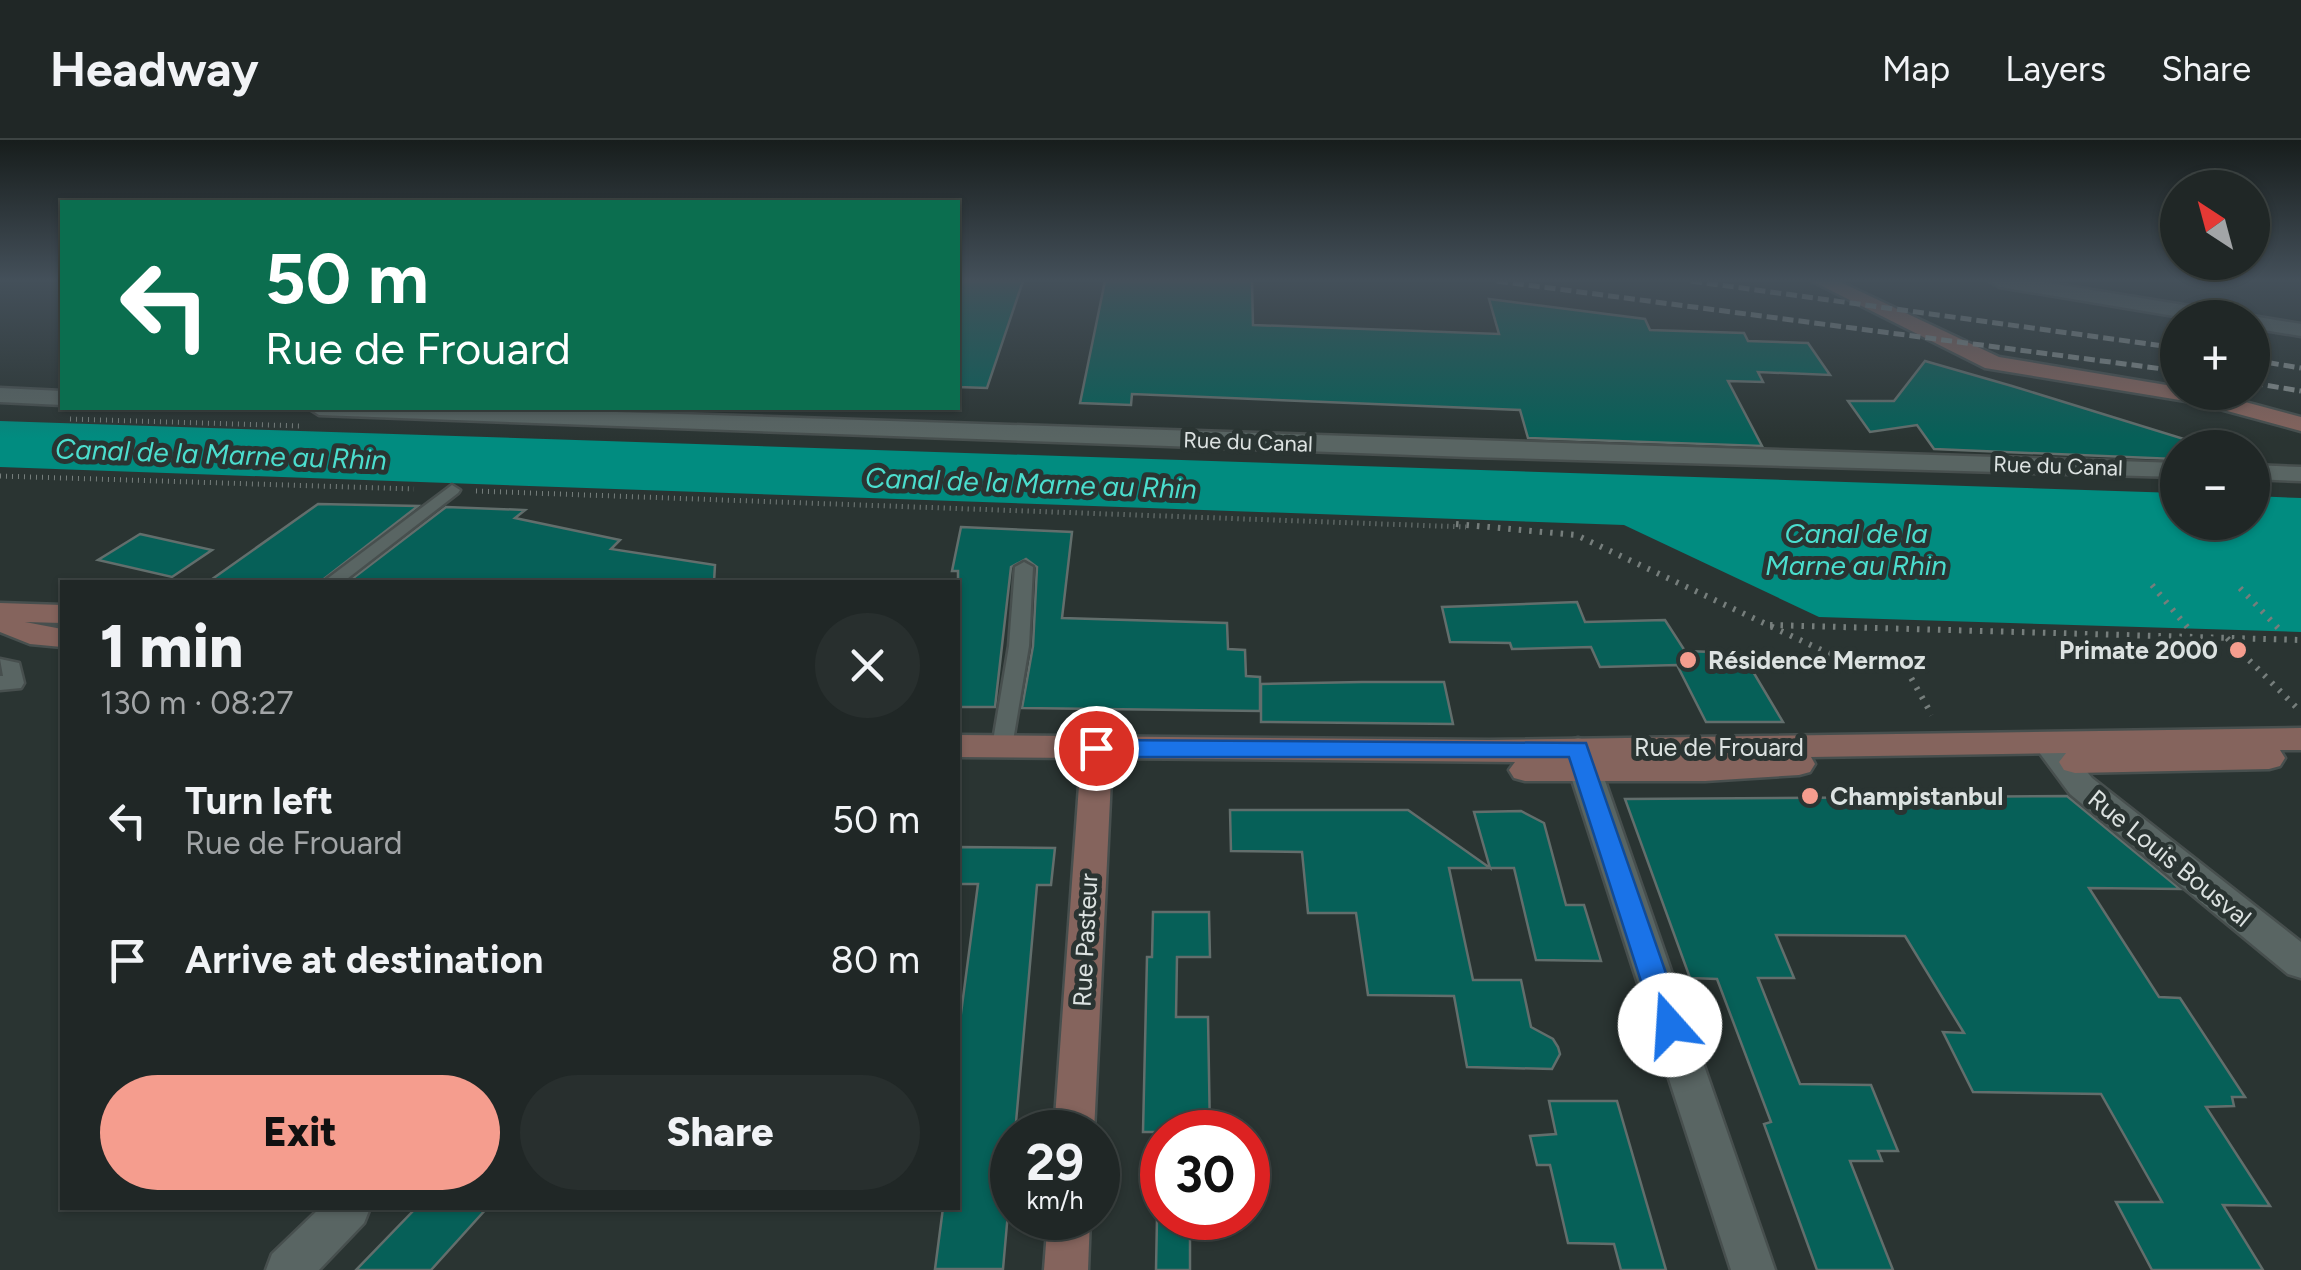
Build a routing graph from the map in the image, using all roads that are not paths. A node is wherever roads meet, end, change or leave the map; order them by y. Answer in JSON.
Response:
{"nodes":[{"id":1,"x":1932,"y":334,"type":"edge"},
{"id":2,"x":0,"y":395,"type":"edge"},
{"id":3,"x":60,"y":398,"type":"edge"},
{"id":4,"x":374,"y":410,"type":"edge"},
{"id":5,"x":2301,"y":424,"type":"edge"},
{"id":6,"x":2160,"y":469,"type":"edge"},
{"id":7,"x":2270,"y":473,"type":"edge"},
{"id":8,"x":2301,"y":474,"type":"edge"},
{"id":9,"x":452,"y":490,"type":"road end"},
{"id":10,"x":1024,"y":567,"type":"dead end"},
{"id":11,"x":335,"y":580,"type":"edge"},
{"id":12,"x":0,"y":612,"type":"edge"},
{"id":13,"x":60,"y":614,"type":"edge"},
{"id":14,"x":0,"y":622,"type":"edge"},
{"id":15,"x":60,"y":638,"type":"edge"},
{"id":16,"x":0,"y":665,"type":"edge"},
{"id":17,"x":7,"y":683,"type":"edge"},
{"id":18,"x":2301,"y":739,"type":"edge"},
{"id":19,"x":960,"y":746,"type":"edge"},
{"id":20,"x":1002,"y":747,"type":"junction"},
{"id":21,"x":2055,"y":754,"type":"junction"},
{"id":22,"x":2301,"y":757,"type":"edge"},
{"id":23,"x":1096,"y":758,"type":"junction"},
{"id":24,"x":1582,"y":759,"type":"junction"},
{"id":25,"x":960,"y":764,"type":"edge"},
{"id":26,"x":2301,"y":963,"type":"edge"},
{"id":27,"x":1075,"y":1110,"type":"edge"},
{"id":28,"x":347,"y":1210,"type":"edge"},
{"id":29,"x":1068,"y":1240,"type":"edge"},
{"id":30,"x":288,"y":1270,"type":"edge"},
{"id":31,"x":1066,"y":1270,"type":"edge"},
{"id":32,"x":1753,"y":1270,"type":"edge"}],
"edges":[{"from":1,"to":5,"type":"main road"},
{"from":2,"to":3,"type":"street"},
{"from":4,"to":6,"type":"street","name":"Rue du Canal"},
{"from":7,"to":8,"type":"street"},
{"from":9,"to":11,"type":"lane"},
{"from":10,"to":20,"type":"lane"},
{"from":12,"to":13,"type":"main road"},
{"from":14,"to":15,"type":"main road"},
{"from":16,"to":17,"type":"lane"},
{"from":18,"to":21,"type":"main road","name":"Rue de Frouard"},
{"from":19,"to":20,"type":"main road","name":"Rue de Frouard"},
{"from":20,"to":23,"type":"main road","name":"Rue de Frouard"},
{"from":21,"to":22,"type":"main road","name":"Rue de Frouard"},
{"from":21,"to":24,"type":"main road","name":"Rue de Frouard"},
{"from":21,"to":26,"type":"street","name":"Rue Louis Bousval"},
{"from":23,"to":24,"type":"main road","name":"Rue de Frouard"},
{"from":23,"to":25,"type":"main road","name":"Rue de Frouard"},
{"from":23,"to":27,"type":"main road","name":"Rue Pasteur"},
{"from":24,"to":32,"type":"street"},
{"from":28,"to":30,"type":"street"},
{"from":29,"to":31,"type":"main road"}]}
